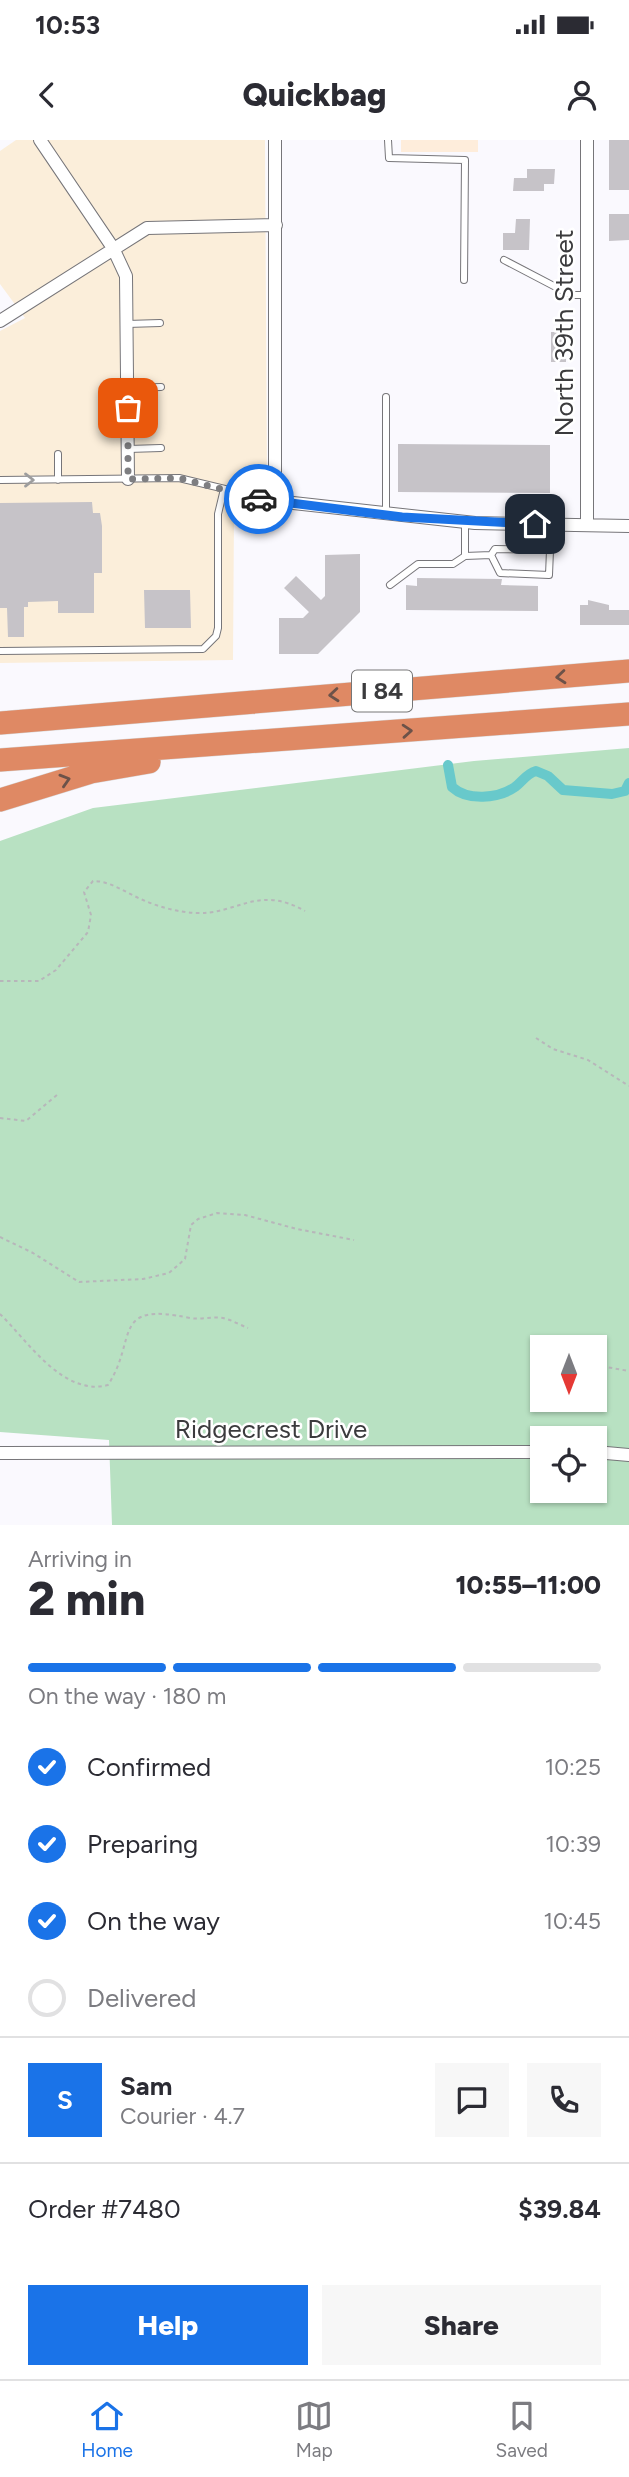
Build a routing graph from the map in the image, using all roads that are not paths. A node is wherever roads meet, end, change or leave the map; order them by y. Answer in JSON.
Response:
{"nodes":[{"id":1,"x":40,"y":140,"type":"edge"},
{"id":2,"x":275,"y":140,"type":"edge"},
{"id":3,"x":388,"y":140,"type":"edge"},
{"id":4,"x":587,"y":140,"type":"edge"},
{"id":5,"x":276,"y":225,"type":"junction"},
{"id":6,"x":113,"y":248,"type":"junction"},
{"id":7,"x":504,"y":260,"type":"dead end"},
{"id":8,"x":464,"y":281,"type":"dead end"},
{"id":9,"x":587,"y":295,"type":"junction"},
{"id":10,"x":0,"y":321,"type":"edge"},
{"id":11,"x":160,"y":323,"type":"dead end"},
{"id":12,"x":127,"y":324,"type":"junction"},
{"id":13,"x":161,"y":387,"type":"dead end"},
{"id":14,"x":127,"y":388,"type":"junction"},
{"id":15,"x":386,"y":397,"type":"dead end"},
{"id":16,"x":128,"y":449,"type":"junction"},
{"id":17,"x":161,"y":449,"type":"dead end"},
{"id":18,"x":58,"y":454,"type":"dead end"},
{"id":19,"x":128,"y":479,"type":"junction"},
{"id":20,"x":0,"y":480,"type":"edge"},
{"id":21,"x":58,"y":480,"type":"junction"},
{"id":22,"x":225,"y":489,"type":"junction"},
{"id":23,"x":275,"y":501,"type":"junction"},
{"id":24,"x":386,"y":515,"type":"junction"},
{"id":25,"x":465,"y":522,"type":"junction"},
{"id":26,"x":587,"y":525,"type":"junction"},
{"id":27,"x":629,"y":526,"type":"edge"},
{"id":28,"x":491,"y":555,"type":"junction"},
{"id":29,"x":465,"y":556,"type":"junction"},
{"id":30,"x":390,"y":584,"type":"dead end"},
{"id":31,"x":0,"y":652,"type":"edge"},
{"id":32,"x":629,"y":671,"type":"edge"},
{"id":33,"x":0,"y":710,"type":"edge"},
{"id":34,"x":134,"y":711,"type":"junction"},
{"id":35,"x":629,"y":714,"type":"edge"},
{"id":36,"x":0,"y":723,"type":"edge"},
{"id":37,"x":241,"y":743,"type":"junction"},
{"id":38,"x":0,"y":760,"type":"edge"},
{"id":39,"x":0,"y":800,"type":"edge"},
{"id":40,"x":530,"y":1452,"type":"edge"},
{"id":41,"x":0,"y":1453,"type":"edge"},
{"id":42,"x":607,"y":1453,"type":"edge"},
{"id":43,"x":629,"y":1455,"type":"edge"}],
"edges":[{"from":1,"to":6,"type":"street"},
{"from":2,"to":5,"type":"street"},
{"from":3,"to":8,"type":"lane"},
{"from":4,"to":9,"type":"street","name":"North 39th Street"},
{"from":5,"to":6,"type":"street"},
{"from":5,"to":23,"type":"street"},
{"from":6,"to":10,"type":"street"},
{"from":6,"to":12,"type":"street"},
{"from":7,"to":9,"type":"lane"},
{"from":9,"to":26,"type":"street","name":"North 39th Street"},
{"from":11,"to":12,"type":"lane"},
{"from":12,"to":14,"type":"street"},
{"from":13,"to":14,"type":"lane"},
{"from":14,"to":16,"type":"street"},
{"from":15,"to":24,"type":"lane"},
{"from":16,"to":17,"type":"lane"},
{"from":16,"to":19,"type":"street"},
{"from":18,"to":21,"type":"lane"},
{"from":19,"to":21,"type":"lane"},
{"from":19,"to":22,"type":"lane"},
{"from":20,"to":21,"type":"lane","one_way":true},
{"from":22,"to":23,"type":"lane"},
{"from":22,"to":31,"type":"lane"},
{"from":23,"to":24,"type":"street"},
{"from":24,"to":25,"type":"street"},
{"from":25,"to":26,"type":"street"},
{"from":25,"to":29,"type":"lane"},
{"from":26,"to":27,"type":"street"},
{"from":28,"to":28,"type":"lane"},
{"from":28,"to":29,"type":"lane"},
{"from":29,"to":30,"type":"lane"},
{"from":32,"to":34,"type":"highway","number":"I 84","one_way":true},
{"from":33,"to":34,"type":"highway"},
{"from":34,"to":36,"type":"highway","number":"I 84"},
{"from":37,"to":35,"type":"highway","number":"I 84","one_way":true},
{"from":37,"to":38,"type":"highway","number":"I 84"},
{"from":39,"to":37,"type":"highway","one_way":true},
{"from":40,"to":41,"type":"street","name":"Ridgecrest Drive"},
{"from":42,"to":43,"type":"street"}]}
